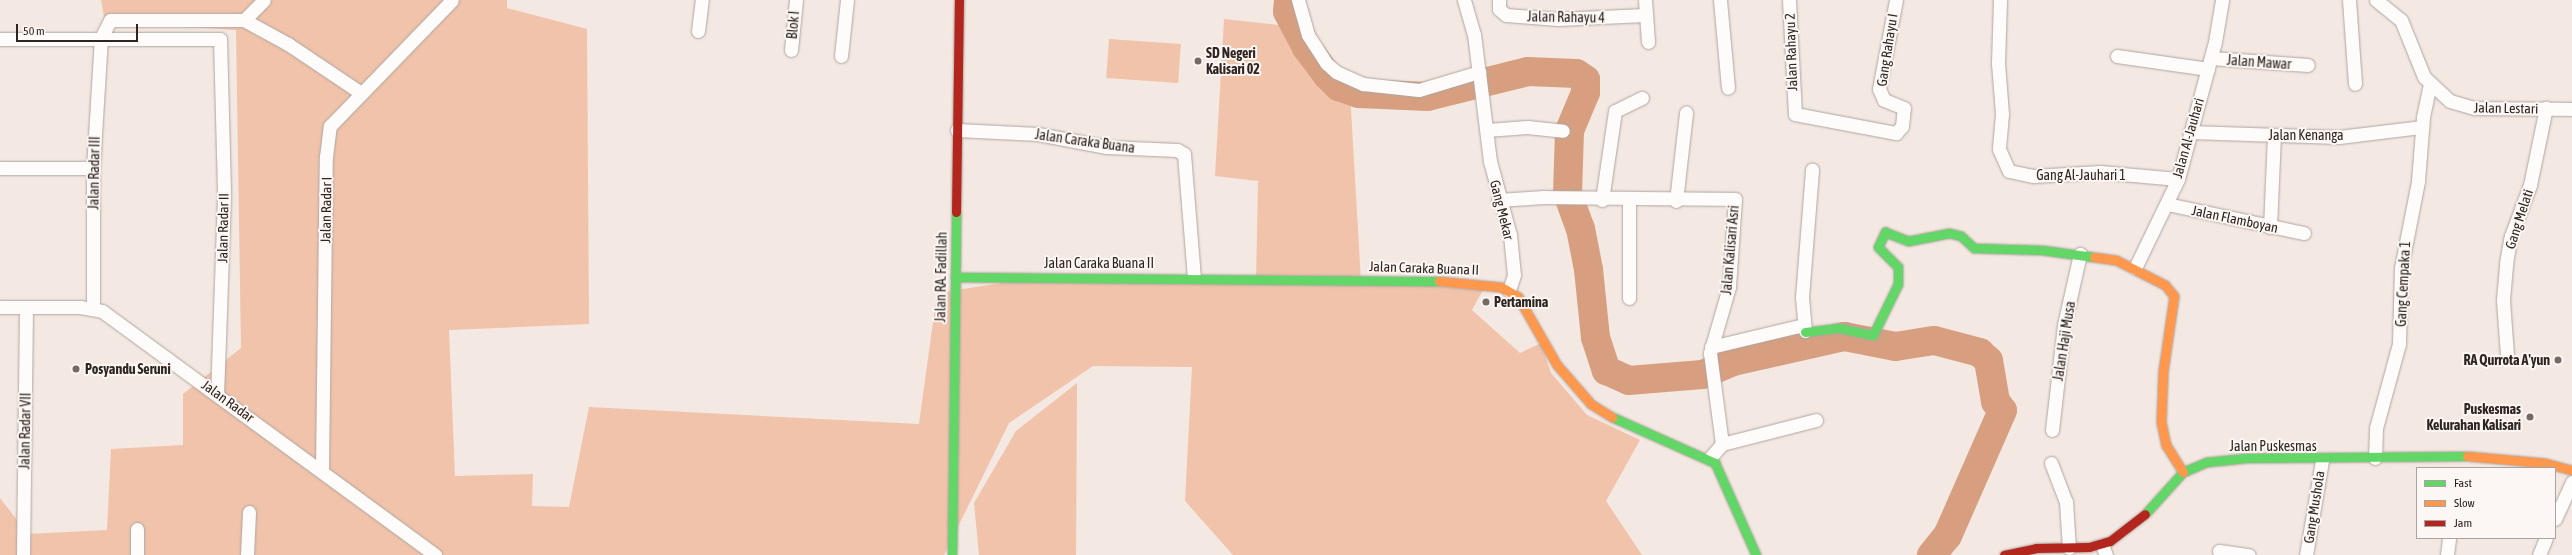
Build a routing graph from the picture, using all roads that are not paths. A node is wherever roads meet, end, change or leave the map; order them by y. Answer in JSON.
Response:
{"nodes":[{"id":1,"x":264,"y":0,"type":"edge"},
{"id":2,"x":452,"y":0,"type":"edge"},
{"id":3,"x":702,"y":0,"type":"edge"},
{"id":4,"x":796,"y":0,"type":"edge"},
{"id":5,"x":847,"y":0,"type":"edge"},
{"id":6,"x":959,"y":0,"type":"edge"},
{"id":7,"x":1298,"y":0,"type":"edge"},
{"id":8,"x":1464,"y":0,"type":"edge"},
{"id":9,"x":1498,"y":0,"type":"edge"},
{"id":10,"x":1645,"y":0,"type":"edge"},
{"id":11,"x":1720,"y":0,"type":"edge"},
{"id":12,"x":1789,"y":0,"type":"edge"},
{"id":13,"x":1896,"y":0,"type":"edge"},
{"id":14,"x":2000,"y":0,"type":"edge"},
{"id":15,"x":2222,"y":0,"type":"edge"},
{"id":16,"x":2349,"y":0,"type":"edge"},
{"id":17,"x":2376,"y":0,"type":"edge"},
{"id":18,"x":1645,"y":15,"type":"junction"},
{"id":19,"x":244,"y":20,"type":"junction"},
{"id":20,"x":698,"y":31,"type":"dead end"},
{"id":21,"x":101,"y":38,"type":"junction"},
{"id":22,"x":0,"y":39,"type":"edge"},
{"id":23,"x":1648,"y":42,"type":"dead end"},
{"id":24,"x":791,"y":50,"type":"dead end"},
{"id":25,"x":841,"y":56,"type":"dead end"},
{"id":26,"x":2117,"y":56,"type":"dead end"},
{"id":27,"x":2210,"y":63,"type":"junction"},
{"id":28,"x":2308,"y":65,"type":"dead end"},
{"id":29,"x":1479,"y":77,"type":"junction"},
{"id":30,"x":2355,"y":84,"type":"dead end"},
{"id":31,"x":2430,"y":85,"type":"junction"},
{"id":32,"x":1728,"y":88,"type":"dead end"},
{"id":33,"x":361,"y":93,"type":"junction"},
{"id":34,"x":1642,"y":98,"type":"dead end"},
{"id":35,"x":2546,"y":108,"type":"junction"},
{"id":36,"x":2572,"y":109,"type":"edge"},
{"id":37,"x":1686,"y":113,"type":"dead end"},
{"id":38,"x":2422,"y":127,"type":"junction"},
{"id":39,"x":957,"y":130,"type":"junction"},
{"id":40,"x":1487,"y":130,"type":"junction"},
{"id":41,"x":1877,"y":130,"type":"joint"},
{"id":42,"x":1563,"y":131,"type":"dead end"},
{"id":43,"x":2190,"y":132,"type":"junction"},
{"id":44,"x":2274,"y":136,"type":"junction"},
{"id":45,"x":0,"y":168,"type":"edge"},
{"id":46,"x":93,"y":168,"type":"junction"},
{"id":47,"x":1812,"y":169,"type":"dead end"},
{"id":48,"x":2178,"y":178,"type":"junction"},
{"id":49,"x":1629,"y":199,"type":"junction"},
{"id":50,"x":1498,"y":200,"type":"junction"},
{"id":51,"x":1602,"y":200,"type":"junction"},
{"id":52,"x":1676,"y":201,"type":"junction"},
{"id":53,"x":2167,"y":204,"type":"junction"},
{"id":54,"x":2270,"y":227,"type":"junction"},
{"id":55,"x":2304,"y":233,"type":"dead end"},
{"id":56,"x":2080,"y":254,"type":"junction"},
{"id":57,"x":2135,"y":268,"type":"junction"},
{"id":58,"x":955,"y":277,"type":"junction"},
{"id":59,"x":1194,"y":277,"type":"junction"},
{"id":60,"x":1509,"y":290,"type":"junction"},
{"id":61,"x":1629,"y":298,"type":"dead end"},
{"id":62,"x":0,"y":307,"type":"edge"},
{"id":63,"x":26,"y":307,"type":"junction"},
{"id":64,"x":93,"y":307,"type":"junction"},
{"id":65,"x":1805,"y":332,"type":"junction"},
{"id":66,"x":1710,"y":350,"type":"junction"},
{"id":67,"x":2507,"y":355,"type":"dead end"},
{"id":68,"x":217,"y":393,"type":"junction"},
{"id":69,"x":1816,"y":420,"type":"dead end"},
{"id":70,"x":2052,"y":430,"type":"dead end"},
{"id":71,"x":1722,"y":444,"type":"junction"},
{"id":72,"x":2474,"y":455,"type":"junction"},
{"id":73,"x":1710,"y":458,"type":"junction"},
{"id":74,"x":2375,"y":458,"type":"junction"},
{"id":75,"x":2322,"y":460,"type":"junction"},
{"id":76,"x":2050,"y":463,"type":"dead end"},
{"id":77,"x":2470,"y":467,"type":"edge"},
{"id":78,"x":322,"y":469,"type":"junction"},
{"id":79,"x":2572,"y":470,"type":"edge"},
{"id":80,"x":2183,"y":472,"type":"junction"},
{"id":81,"x":2572,"y":482,"type":"edge"},
{"id":82,"x":249,"y":512,"type":"dead end"},
{"id":83,"x":2556,"y":517,"type":"edge"},
{"id":84,"x":137,"y":529,"type":"dead end"},
{"id":85,"x":2449,"y":539,"type":"edge"},
{"id":86,"x":2546,"y":539,"type":"edge"},
{"id":87,"x":2069,"y":548,"type":"junction"},
{"id":88,"x":2104,"y":550,"type":"edge"},
{"id":89,"x":2219,"y":551,"type":"dead end"},
{"id":90,"x":2036,"y":552,"type":"edge"},
{"id":91,"x":23,"y":555,"type":"edge"},
{"id":92,"x":137,"y":555,"type":"edge"},
{"id":93,"x":247,"y":555,"type":"edge"},
{"id":94,"x":435,"y":555,"type":"edge"},
{"id":95,"x":952,"y":555,"type":"edge"},
{"id":96,"x":1756,"y":555,"type":"edge"},
{"id":97,"x":2004,"y":555,"type":"edge"},
{"id":98,"x":2249,"y":555,"type":"edge"},
{"id":99,"x":2306,"y":555,"type":"edge"},
{"id":100,"x":2447,"y":555,"type":"edge"},
{"id":101,"x":2539,"y":555,"type":"edge"}],
"edges":[{"from":1,"to":19,"type":"street"},
{"from":2,"to":33,"type":"street","name":"Jalan Radar I"},
{"from":3,"to":20,"type":"street"},
{"from":4,"to":24,"type":"street","name":"Blok I"},
{"from":5,"to":25,"type":"street"},
{"from":6,"to":39,"type":"street","name":"Jalan RA. Fadillah"},
{"from":7,"to":29,"type":"street"},
{"from":8,"to":29,"type":"street","name":"Gang Mekar"},
{"from":9,"to":18,"type":"street","name":"Jalan Rahayu 4"},
{"from":10,"to":18,"type":"street"},
{"from":11,"to":32,"type":"street"},
{"from":12,"to":41,"type":"street","name":"Jalan Rahayu 2"},
{"from":13,"to":41,"type":"street","name":"Gang Rahayu I"},
{"from":14,"to":48,"type":"street","name":"Gang Al-Jauhari 1"},
{"from":15,"to":27,"type":"street","name":"Jalan Al-Jauhari"},
{"from":16,"to":30,"type":"street"},
{"from":17,"to":31,"type":"street"},
{"from":18,"to":23,"type":"street"},
{"from":19,"to":21,"type":"street"},
{"from":19,"to":33,"type":"street"},
{"from":21,"to":22,"type":"street"},
{"from":21,"to":46,"type":"street","name":"Jalan Radar III"},
{"from":21,"to":68,"type":"street","name":"Jalan Radar II"},
{"from":26,"to":27,"type":"street","name":"Jalan Mawar"},
{"from":27,"to":28,"type":"street","name":"Jalan Mawar"},
{"from":27,"to":43,"type":"street","name":"Jalan Al-Jauhari"},
{"from":29,"to":40,"type":"street","name":"Gang Mekar"},
{"from":31,"to":35,"type":"street","name":"Jalan Lestari"},
{"from":31,"to":38,"type":"street","name":"Gang Cempaka 1"},
{"from":33,"to":78,"type":"street","name":"Jalan Radar I"},
{"from":34,"to":51,"type":"street"},
{"from":35,"to":36,"type":"street","name":"Jalan Lestari"},
{"from":35,"to":67,"type":"street","name":"Gang Melati"},
{"from":37,"to":52,"type":"street"},
{"from":38,"to":44,"type":"street","name":"Jalan Kenanga"},
{"from":38,"to":74,"type":"street","name":"Gang Cempaka 1"},
{"from":39,"to":58,"type":"street","name":"Jalan RA. Fadillah"},
{"from":39,"to":59,"type":"street","name":"Jalan Caraka Buana"},
{"from":40,"to":42,"type":"street"},
{"from":40,"to":50,"type":"street","name":"Gang Mekar"},
{"from":43,"to":44,"type":"street","name":"Jalan Kenanga"},
{"from":43,"to":48,"type":"street","name":"Jalan Al-Jauhari"},
{"from":44,"to":54,"type":"street"},
{"from":45,"to":46,"type":"street"},
{"from":46,"to":64,"type":"street","name":"Jalan Radar III"},
{"from":47,"to":65,"type":"street"},
{"from":48,"to":53,"type":"street","name":"Jalan Al-Jauhari"},
{"from":49,"to":51,"type":"street","name":"Jalan Kalisari Asri"},
{"from":49,"to":52,"type":"street","name":"Jalan Kalisari Asri"},
{"from":49,"to":61,"type":"street"},
{"from":50,"to":51,"type":"street","name":"Jalan Kalisari Asri"},
{"from":50,"to":60,"type":"street","name":"Gang Mekar"},
{"from":52,"to":66,"type":"street","name":"Jalan Kalisari Asri"},
{"from":53,"to":54,"type":"street","name":"Jalan Flamboyan"},
{"from":53,"to":57,"type":"street","name":"Jalan Al-Jauhari"},
{"from":54,"to":55,"type":"street","name":"Jalan Flamboyan"},
{"from":56,"to":57,"type":"street"},
{"from":56,"to":65,"type":"street"},
{"from":56,"to":70,"type":"street","name":"Jalan Haji Musa"},
{"from":57,"to":80,"type":"street"},
{"from":58,"to":59,"type":"street","name":"Jalan Caraka Buana II"},
{"from":58,"to":95,"type":"street","name":"Jalan RA. Fadillah"},
{"from":59,"to":60,"type":"street","name":"Jalan Caraka Buana II"},
{"from":60,"to":73,"type":"street"},
{"from":62,"to":63,"type":"street","name":"Jalan Radar"},
{"from":63,"to":64,"type":"street","name":"Jalan Radar"},
{"from":63,"to":91,"type":"street","name":"Jalan Radar VII"},
{"from":64,"to":68,"type":"street","name":"Jalan Radar"},
{"from":65,"to":66,"type":"street"},
{"from":66,"to":71,"type":"street","name":"Jalan Kalisari Asri"},
{"from":68,"to":78,"type":"street","name":"Jalan Radar"},
{"from":69,"to":71,"type":"street"},
{"from":71,"to":73,"type":"street"},
{"from":72,"to":74,"type":"street","name":"Jalan Puskesmas"},
{"from":72,"to":77,"type":"street"},
{"from":72,"to":79,"type":"street","name":"Jalan Puskesmas"},
{"from":73,"to":96,"type":"street"},
{"from":74,"to":75,"type":"street","name":"Jalan Puskesmas"},
{"from":75,"to":80,"type":"street","name":"Jalan Puskesmas"},
{"from":75,"to":99,"type":"street","name":"Gang Mushola"},
{"from":76,"to":87,"type":"street"},
{"from":78,"to":94,"type":"street","name":"Jalan Radar"},
{"from":80,"to":88,"type":"street","name":"Jalan Puskesmas"},
{"from":81,"to":83,"type":"street"},
{"from":82,"to":93,"type":"street"},
{"from":84,"to":92,"type":"street"},
{"from":85,"to":100,"type":"street"},
{"from":86,"to":101,"type":"street"},
{"from":87,"to":88,"type":"street","name":"Jalan Puskesmas"},
{"from":87,"to":90,"type":"street","name":"Jalan Puskesmas"},
{"from":89,"to":98,"type":"street"},
{"from":90,"to":97,"type":"street","name":"Jalan Puskesmas"}]}
